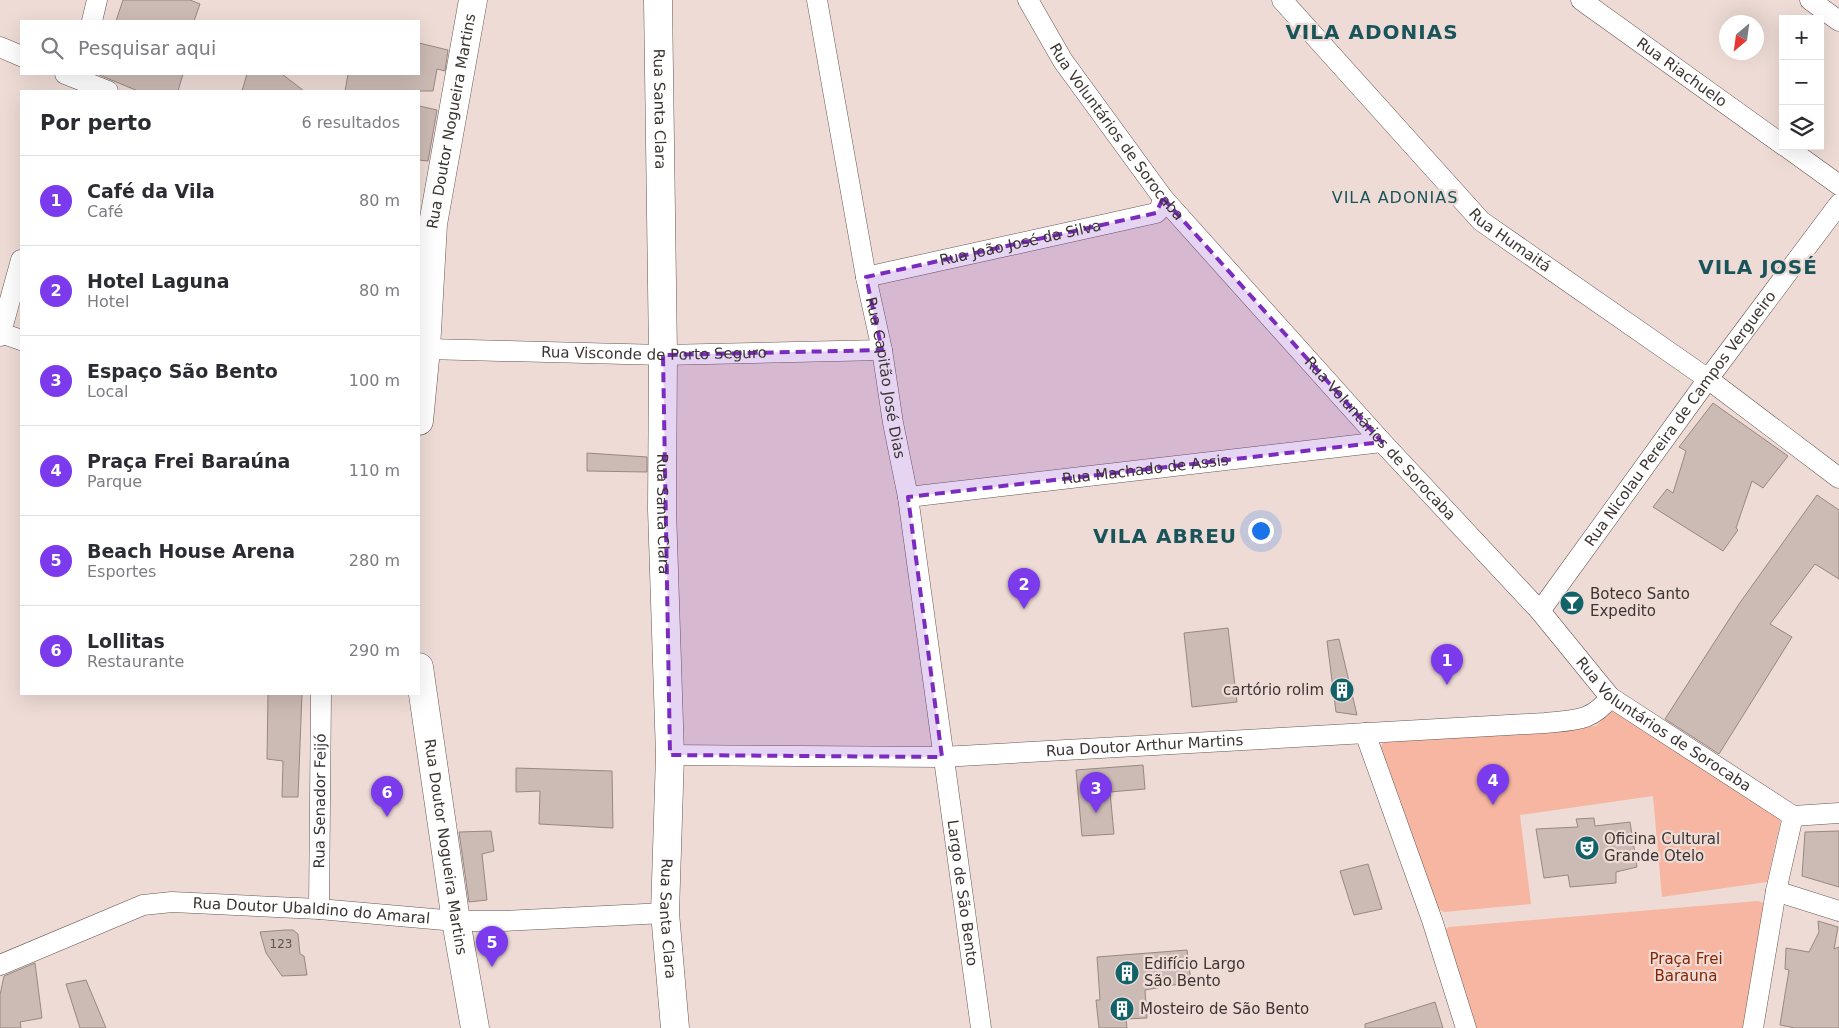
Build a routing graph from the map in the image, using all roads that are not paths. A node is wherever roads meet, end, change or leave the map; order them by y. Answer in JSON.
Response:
{"nodes":[{"id":1,"x":97,"y":0,"type":"edge"},
{"id":2,"x":472,"y":0,"type":"edge"},
{"id":3,"x":658,"y":0,"type":"edge"},
{"id":4,"x":817,"y":0,"type":"edge"},
{"id":5,"x":1028,"y":0,"type":"edge"},
{"id":6,"x":1282,"y":0,"type":"edge"},
{"id":7,"x":1581,"y":0,"type":"edge"},
{"id":8,"x":1810,"y":0,"type":"edge"},
{"id":9,"x":92,"y":20,"type":"edge"},
{"id":10,"x":1839,"y":21,"type":"edge"},
{"id":11,"x":0,"y":47,"type":"edge"},
{"id":12,"x":20,"y":56,"type":"edge"},
{"id":13,"x":73,"y":79,"type":"edge"},
{"id":14,"x":105,"y":90,"type":"edge"},
{"id":15,"x":1779,"y":141,"type":"edge"},
{"id":16,"x":1791,"y":150,"type":"edge"},
{"id":17,"x":1839,"y":185,"type":"edge"},
{"id":18,"x":1163,"y":198,"type":"junction"},
{"id":19,"x":1839,"y":204,"type":"edge"},
{"id":20,"x":425,"y":234,"type":"edge"},
{"id":21,"x":20,"y":264,"type":"edge"},
{"id":22,"x":866,"y":277,"type":"junction"},
{"id":23,"x":0,"y":335,"type":"edge"},
{"id":24,"x":20,"y":340,"type":"edge"},
{"id":25,"x":426,"y":349,"type":"junction"},
{"id":26,"x":882,"y":350,"type":"junction"},
{"id":27,"x":663,"y":355,"type":"junction"},
{"id":28,"x":1708,"y":379,"type":"junction"},
{"id":29,"x":420,"y":411,"type":"edge"},
{"id":30,"x":1382,"y":442,"type":"junction"},
{"id":31,"x":1839,"y":478,"type":"edge"},
{"id":32,"x":908,"y":497,"type":"junction"},
{"id":33,"x":1540,"y":611,"type":"junction"},
{"id":34,"x":420,"y":674,"type":"edge"},
{"id":35,"x":321,"y":695,"type":"edge"},
{"id":36,"x":1610,"y":697,"type":"junction"},
{"id":37,"x":1365,"y":732,"type":"junction"},
{"id":38,"x":670,"y":755,"type":"junction"},
{"id":39,"x":942,"y":757,"type":"junction"},
{"id":40,"x":1839,"y":813,"type":"edge"},
{"id":41,"x":1793,"y":816,"type":"junction"},
{"id":42,"x":1776,"y":891,"type":"junction"},
{"id":43,"x":320,"y":909,"type":"junction"},
{"id":44,"x":1839,"y":911,"type":"edge"},
{"id":45,"x":665,"y":913,"type":"junction"},
{"id":46,"x":456,"y":921,"type":"junction"},
{"id":47,"x":0,"y":965,"type":"edge"},
{"id":48,"x":475,"y":1028,"type":"edge"},
{"id":49,"x":675,"y":1028,"type":"edge"},
{"id":50,"x":981,"y":1028,"type":"edge"},
{"id":51,"x":1466,"y":1028,"type":"edge"},
{"id":52,"x":1753,"y":1028,"type":"edge"}],
"edges":[{"from":1,"to":9,"type":"street"},
{"from":2,"to":20,"type":"main road","name":"Rua Doutor Nogueira Martins"},
{"from":3,"to":27,"type":"main road","name":"Rua Santa Clara"},
{"from":4,"to":22,"type":"street","name":"Rua Capitão José Dias"},
{"from":5,"to":18,"type":"street","name":"Rua Voluntários de Sorocaba"},
{"from":6,"to":28,"type":"street","name":"Rua Humaitá"},
{"from":7,"to":15,"type":"street","name":"Rua Riachuelo"},
{"from":8,"to":10,"type":"street"},
{"from":11,"to":12,"type":"street"},
{"from":13,"to":14,"type":"street"},
{"from":16,"to":17,"type":"street","name":"Rua Riachuelo"},
{"from":18,"to":22,"type":"street","name":"Rua João José da Silva"},
{"from":18,"to":30,"type":"street","name":"Rua Voluntários de Sorocaba"},
{"from":19,"to":28,"type":"street","name":"Rua Nicolau Pereira de Campos Vergueiro"},
{"from":20,"to":25,"type":"main road","name":"Rua Doutor Nogueira Martins"},
{"from":21,"to":23,"type":"street"},
{"from":22,"to":26,"type":"street","name":"Rua Capitão José Dias"},
{"from":23,"to":24,"type":"street"},
{"from":25,"to":27,"type":"street","name":"Rua Visconde de Porto Seguro"},
{"from":25,"to":29,"type":"main road","name":"Rua Doutor Nogueira Martins"},
{"from":26,"to":27,"type":"street","name":"Rua Visconde de Porto Seguro"},
{"from":26,"to":32,"type":"street","name":"Rua Capitão José Dias"},
{"from":27,"to":38,"type":"main road","name":"Rua Santa Clara"},
{"from":28,"to":31,"type":"street","name":"Rua Humaitá"},
{"from":28,"to":33,"type":"street","name":"Rua Nicolau Pereira de Campos Vergueiro"},
{"from":30,"to":32,"type":"street","name":"Rua Machado de Assis"},
{"from":30,"to":33,"type":"street","name":"Rua Voluntários de Sorocaba"},
{"from":32,"to":39,"type":"street","name":"Rua Capitão José Dias"},
{"from":33,"to":36,"type":"street","name":"Rua Voluntários de Sorocaba"},
{"from":34,"to":46,"type":"main road","name":"Rua Doutor Nogueira Martins"},
{"from":35,"to":43,"type":"street","name":"Rua Senador Feijó"},
{"from":36,"to":37,"type":"street","name":"Rua Doutor Arthur Martins"},
{"from":36,"to":41,"type":"street","name":"Rua Voluntários de Sorocaba"},
{"from":37,"to":39,"type":"street","name":"Rua Doutor Arthur Martins"},
{"from":37,"to":51,"type":"street"},
{"from":38,"to":39,"type":"street","name":"Rua Doutor Arthur Martins"},
{"from":38,"to":45,"type":"main road","name":"Rua Santa Clara"},
{"from":39,"to":50,"type":"street","name":"Largo de São Bento"},
{"from":40,"to":41,"type":"street"},
{"from":41,"to":42,"type":"street"},
{"from":42,"to":44,"type":"street"},
{"from":42,"to":52,"type":"street"},
{"from":43,"to":46,"type":"street","name":"Rua Doutor Ubaldino do Amaral"},
{"from":43,"to":47,"type":"street","name":"Rua Doutor Ubaldino do Amaral"},
{"from":45,"to":46,"type":"street","name":"Rua Doutor Ubaldino do Amaral"},
{"from":45,"to":49,"type":"main road","name":"Rua Santa Clara"},
{"from":46,"to":48,"type":"main road","name":"Rua Doutor Nogueira Martins"}]}
